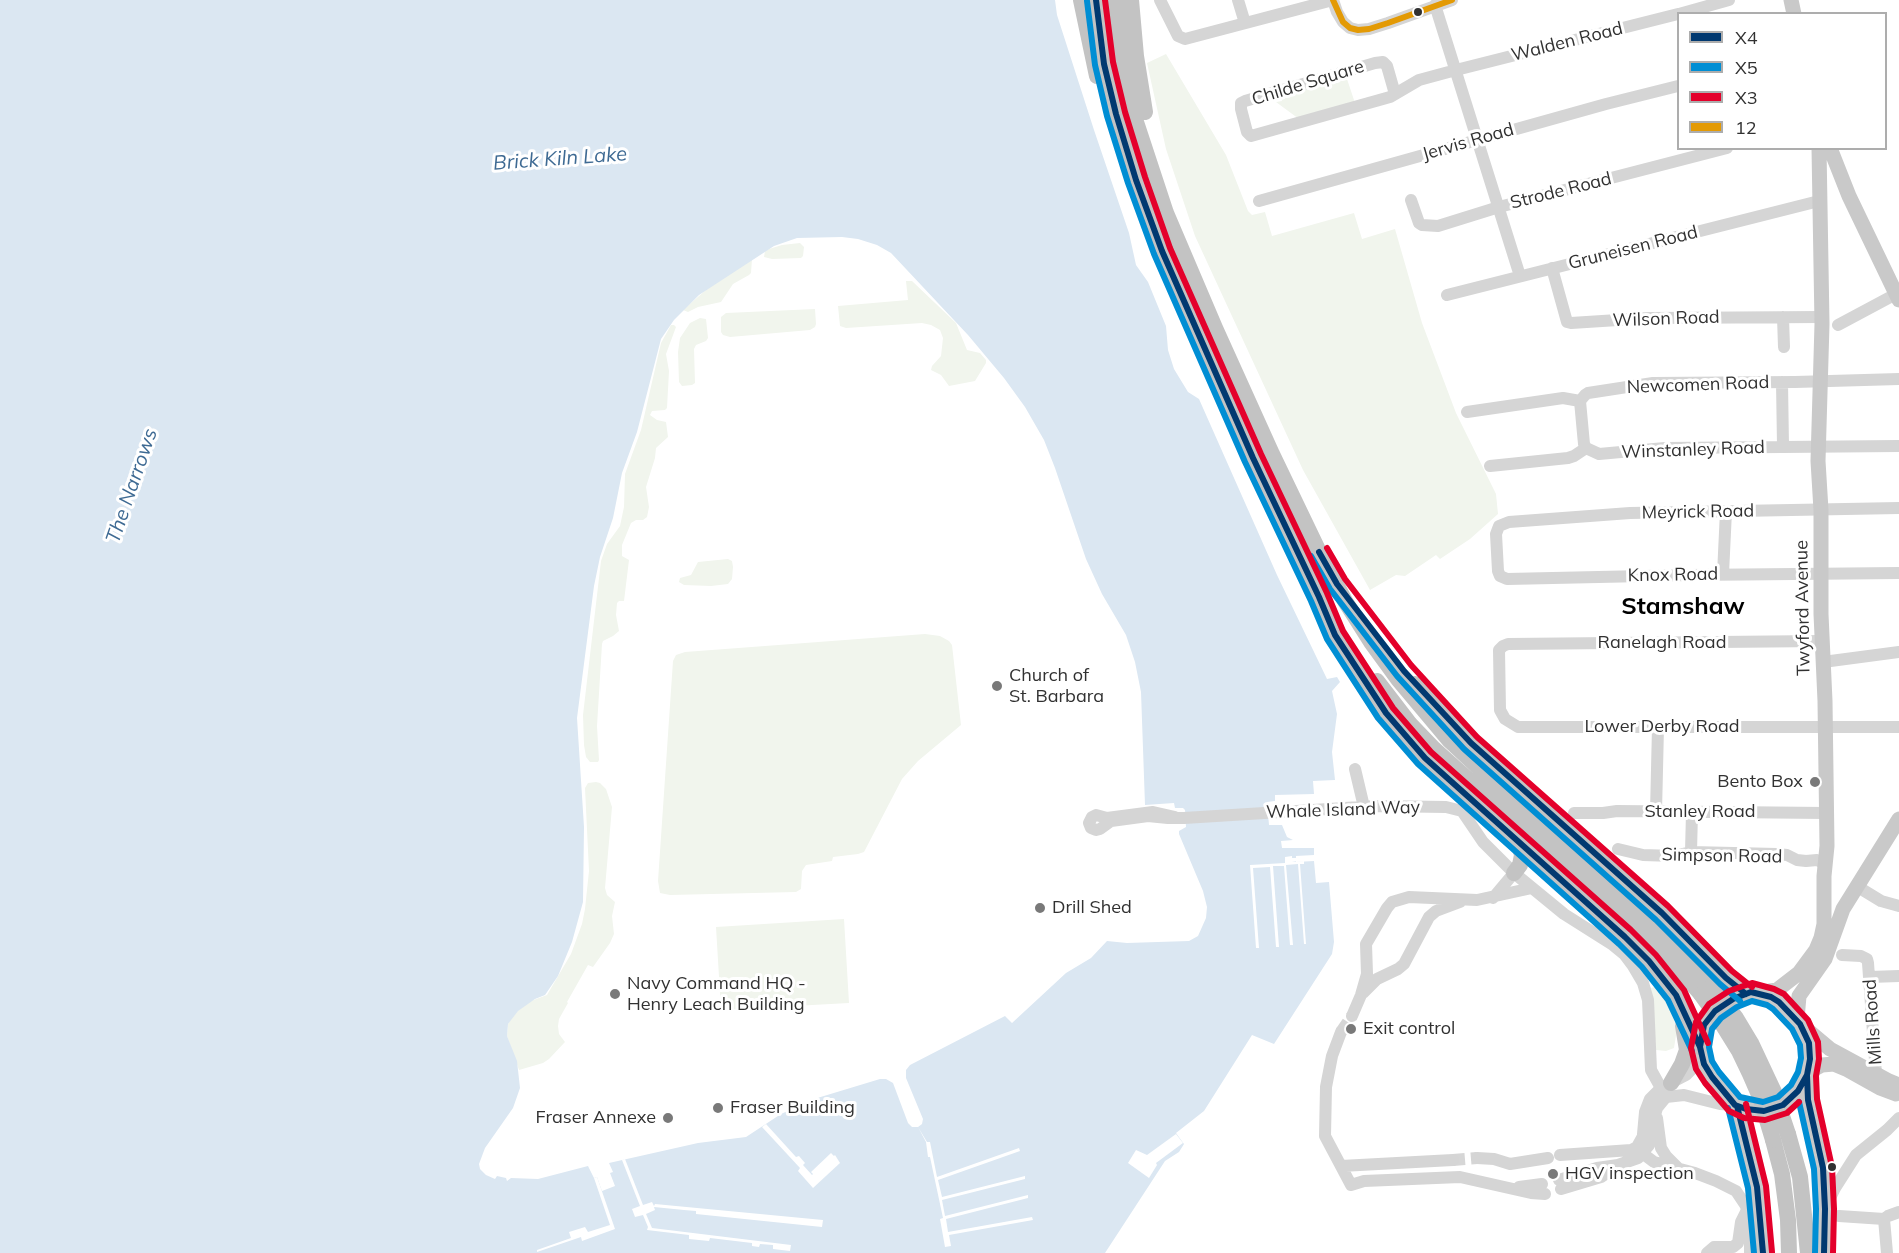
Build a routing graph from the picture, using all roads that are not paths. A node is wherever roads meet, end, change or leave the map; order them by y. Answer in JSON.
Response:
{"nodes":[{"id":1,"x":1081,"y":0,"type":"edge"},
{"id":2,"x":1096,"y":0,"type":"edge"},
{"id":3,"x":1115,"y":0,"type":"edge"},
{"id":4,"x":1131,"y":0,"type":"edge"},
{"id":5,"x":1160,"y":0,"type":"edge"},
{"id":6,"x":1238,"y":0,"type":"edge"},
{"id":7,"x":1333,"y":0,"type":"edge"},
{"id":8,"x":1452,"y":0,"type":"edge"},
{"id":9,"x":1729,"y":0,"type":"edge"},
{"id":10,"x":1435,"y":5,"type":"junction"},
{"id":11,"x":1417,"y":6,"type":"edge"},
{"id":12,"x":1686,"y":12,"type":"edge"},
{"id":13,"x":1677,"y":15,"type":"edge"},
{"id":14,"x":1245,"y":23,"type":"junction"},
{"id":15,"x":1456,"y":70,"type":"junction"},
{"id":16,"x":1677,"y":86,"type":"edge"},
{"id":17,"x":1395,"y":94,"type":"junction"},
{"id":18,"x":1478,"y":139,"type":"junction"},
{"id":19,"x":1719,"y":150,"type":"edge"},
{"id":20,"x":1819,"y":150,"type":"edge"},
{"id":21,"x":1831,"y":150,"type":"edge"},
{"id":22,"x":1136,"y":180,"type":"junction"},
{"id":23,"x":1842,"y":180,"type":"junction"},
{"id":24,"x":1819,"y":194,"type":"junction"},
{"id":25,"x":1412,"y":200,"type":"dead end"},
{"id":26,"x":1259,"y":201,"type":"dead end"},
{"id":27,"x":1499,"y":207,"type":"junction"},
{"id":28,"x":1166,"y":213,"type":"junction"},
{"id":29,"x":1552,"y":268,"type":"junction"},
{"id":30,"x":1520,"y":276,"type":"junction"},
{"id":31,"x":1447,"y":295,"type":"dead end"},
{"id":32,"x":1897,"y":297,"type":"edge"},
{"id":33,"x":1783,"y":317,"type":"junction"},
{"id":34,"x":1822,"y":317,"type":"junction"},
{"id":35,"x":1838,"y":325,"type":"dead end"},
{"id":36,"x":1784,"y":347,"type":"dead end"},
{"id":37,"x":1899,"y":379,"type":"edge"},
{"id":38,"x":1822,"y":381,"type":"junction"},
{"id":39,"x":1782,"y":382,"type":"junction"},
{"id":40,"x":1580,"y":401,"type":"junction"},
{"id":41,"x":1467,"y":412,"type":"dead end"},
{"id":42,"x":1783,"y":446,"type":"junction"},
{"id":43,"x":1899,"y":446,"type":"edge"},
{"id":44,"x":1820,"y":447,"type":"junction"},
{"id":45,"x":1586,"y":448,"type":"junction"},
{"id":46,"x":1490,"y":466,"type":"dead end"},
{"id":47,"x":1899,"y":508,"type":"edge"},
{"id":48,"x":1821,"y":510,"type":"junction"},
{"id":49,"x":1726,"y":511,"type":"junction"},
{"id":50,"x":1499,"y":526,"type":"joint"},
{"id":51,"x":1899,"y":573,"type":"edge"},
{"id":52,"x":1724,"y":574,"type":"junction"},
{"id":53,"x":1821,"y":574,"type":"junction"},
{"id":54,"x":1336,"y":584,"type":"junction"},
{"id":55,"x":1319,"y":597,"type":"junction"},
{"id":56,"x":1822,"y":641,"type":"junction"},
{"id":57,"x":1503,"y":646,"type":"joint"},
{"id":58,"x":1899,"y":652,"type":"edge"},
{"id":59,"x":1823,"y":662,"type":"junction"},
{"id":60,"x":1658,"y":727,"type":"junction"},
{"id":61,"x":1826,"y":727,"type":"junction"},
{"id":62,"x":1899,"y":727,"type":"edge"},
{"id":63,"x":1355,"y":769,"type":"dead end"},
{"id":64,"x":1364,"y":807,"type":"junction"},
{"id":65,"x":1656,"y":812,"type":"junction"},
{"id":66,"x":1692,"y":812,"type":"junction"},
{"id":67,"x":1574,"y":813,"type":"dead end"},
{"id":68,"x":1826,"y":813,"type":"junction"},
{"id":69,"x":1175,"y":817,"type":"junction"},
{"id":70,"x":1899,"y":819,"type":"edge"},
{"id":71,"x":1519,"y":843,"type":"junction"},
{"id":72,"x":1618,"y":849,"type":"dead end"},
{"id":73,"x":1691,"y":852,"type":"junction"},
{"id":74,"x":1825,"y":864,"type":"junction"},
{"id":75,"x":1514,"y":873,"type":"junction"},
{"id":76,"x":1858,"y":887,"type":"junction"},
{"id":77,"x":1532,"y":888,"type":"junction"},
{"id":78,"x":1492,"y":898,"type":"junction"},
{"id":79,"x":1464,"y":900,"type":"junction"},
{"id":80,"x":1899,"y":906,"type":"edge"},
{"id":81,"x":1842,"y":955,"type":"dead end"},
{"id":82,"x":1661,"y":976,"type":"junction"},
{"id":83,"x":1899,"y":976,"type":"edge"},
{"id":84,"x":1870,"y":977,"type":"junction"},
{"id":85,"x":1706,"y":990,"type":"junction"},
{"id":86,"x":1751,"y":993,"type":"junction"},
{"id":87,"x":1361,"y":995,"type":"junction"},
{"id":88,"x":1352,"y":1016,"type":"tunnel mouth"},
{"id":89,"x":1798,"y":1022,"type":"junction"},
{"id":90,"x":1341,"y":1032,"type":"tunnel mouth"},
{"id":91,"x":1700,"y":1048,"type":"junction"},
{"id":92,"x":1808,"y":1073,"type":"junction"},
{"id":93,"x":1876,"y":1074,"type":"junction"},
{"id":94,"x":1899,"y":1085,"type":"edge"},
{"id":95,"x":1666,"y":1090,"type":"junction"},
{"id":96,"x":1899,"y":1095,"type":"edge"},
{"id":97,"x":1736,"y":1105,"type":"junction"},
{"id":98,"x":1656,"y":1113,"type":"junction"},
{"id":99,"x":1896,"y":1121,"type":"edge"},
{"id":100,"x":1781,"y":1137,"type":"junction"},
{"id":101,"x":1642,"y":1138,"type":"junction"},
{"id":102,"x":1644,"y":1153,"type":"junction"},
{"id":103,"x":1477,"y":1158,"type":"tunnel mouth"},
{"id":104,"x":1453,"y":1160,"type":"tunnel mouth"},
{"id":105,"x":1341,"y":1166,"type":"junction"},
{"id":106,"x":1678,"y":1168,"type":"junction"},
{"id":107,"x":1560,"y":1184,"type":"dead end"},
{"id":108,"x":1544,"y":1189,"type":"dead end"},
{"id":109,"x":1825,"y":1209,"type":"junction"},
{"id":110,"x":1746,"y":1212,"type":"junction"},
{"id":111,"x":1899,"y":1212,"type":"edge"},
{"id":112,"x":1839,"y":1216,"type":"dead end"},
{"id":113,"x":1884,"y":1219,"type":"junction"},
{"id":114,"x":1731,"y":1247,"type":"junction"},
{"id":115,"x":1707,"y":1253,"type":"edge"},
{"id":116,"x":1748,"y":1253,"type":"edge"},
{"id":117,"x":1763,"y":1253,"type":"edge"},
{"id":118,"x":1789,"y":1253,"type":"edge"},
{"id":119,"x":1808,"y":1253,"type":"edge"},
{"id":120,"x":1824,"y":1253,"type":"edge"},
{"id":121,"x":1887,"y":1253,"type":"edge"}],
"edges":[{"from":1,"to":22,"type":"highway"},
{"from":2,"to":22,"type":"highway"},
{"from":3,"to":28,"type":"highway"},
{"from":4,"to":28,"type":"highway"},
{"from":5,"to":14,"type":"street"},
{"from":6,"to":14,"type":"street"},
{"from":7,"to":11,"type":"street"},
{"from":7,"to":14,"type":"street"},
{"from":8,"to":10,"type":"street"},
{"from":9,"to":12,"type":"street","name":"Walden Road"},
{"from":10,"to":11,"type":"street"},
{"from":10,"to":15,"type":"street"},
{"from":13,"to":15,"type":"street","name":"Walden Road"},
{"from":15,"to":17,"type":"street","name":"Childe Square"},
{"from":15,"to":18,"type":"street"},
{"from":16,"to":18,"type":"street","name":"Jervis Road"},
{"from":17,"to":17,"type":"street","name":"Childe Square"},
{"from":18,"to":26,"type":"street","name":"Jervis Road"},
{"from":18,"to":27,"type":"street"},
{"from":19,"to":27,"type":"street","name":"Strode Road"},
{"from":20,"to":24,"type":"main road","name":"Twyford Avenue"},
{"from":21,"to":23,"type":"main road"},
{"from":22,"to":55,"type":"highway"},
{"from":23,"to":24,"type":"main road"},
{"from":23,"to":32,"type":"main road"},
{"from":24,"to":29,"type":"street","name":"Gruneisen Road"},
{"from":24,"to":34,"type":"main road","name":"Twyford Avenue"},
{"from":25,"to":27,"type":"street","name":"Strode Road"},
{"from":27,"to":30,"type":"street"},
{"from":28,"to":54,"type":"highway"},
{"from":29,"to":30,"type":"street","name":"Gruneisen Road"},
{"from":29,"to":33,"type":"street","name":"Wilson Road"},
{"from":30,"to":31,"type":"street","name":"Gruneisen Road"},
{"from":32,"to":35,"type":"street"},
{"from":33,"to":34,"type":"street","name":"Wilson Road"},
{"from":33,"to":36,"type":"street"},
{"from":34,"to":38,"type":"main road","name":"Twyford Avenue"},
{"from":37,"to":38,"type":"street","name":"Newcomen Road"},
{"from":38,"to":39,"type":"street","name":"Newcomen Road"},
{"from":38,"to":44,"type":"main road","name":"Twyford Avenue"},
{"from":39,"to":40,"type":"street","name":"Newcomen Road"},
{"from":39,"to":42,"type":"street"},
{"from":40,"to":41,"type":"street","name":"Newcomen Road"},
{"from":40,"to":45,"type":"street"},
{"from":42,"to":44,"type":"street","name":"Winstanley Road"},
{"from":42,"to":45,"type":"street","name":"Winstanley Road"},
{"from":43,"to":44,"type":"street","name":"Winstanley Road"},
{"from":44,"to":48,"type":"main road","name":"Twyford Avenue"},
{"from":45,"to":46,"type":"street"},
{"from":47,"to":48,"type":"street","name":"Meyrick Road"},
{"from":48,"to":49,"type":"street","name":"Meyrick Road"},
{"from":48,"to":53,"type":"main road","name":"Twyford Avenue"},
{"from":49,"to":50,"type":"street","name":"Meyrick Road"},
{"from":49,"to":52,"type":"street"},
{"from":50,"to":52,"type":"street","name":"Knox Road"},
{"from":51,"to":53,"type":"street","name":"Knox Road"},
{"from":52,"to":53,"type":"street","name":"Knox Road"},
{"from":53,"to":56,"type":"main road","name":"Twyford Avenue"},
{"from":54,"to":85,"type":"highway"},
{"from":54,"to":86,"type":"highway"},
{"from":55,"to":71,"type":"highway"},
{"from":55,"to":85,"type":"highway"},
{"from":56,"to":57,"type":"street","name":"Ranelagh Road"},
{"from":56,"to":59,"type":"main road","name":"Twyford Avenue"},
{"from":57,"to":60,"type":"street","name":"Lower Derby Road"},
{"from":58,"to":59,"type":"street"},
{"from":59,"to":61,"type":"main road","name":"Twyford Avenue"},
{"from":60,"to":61,"type":"street","name":"Lower Derby Road"},
{"from":60,"to":65,"type":"street"},
{"from":61,"to":62,"type":"street","name":"Lower Derby Road"},
{"from":61,"to":68,"type":"main road","name":"Twyford Avenue"},
{"from":63,"to":64,"type":"street"},
{"from":64,"to":69,"type":"street","name":"Whale Island Way"},
{"from":64,"to":75,"type":"street","name":"Whale Island Way"},
{"from":65,"to":66,"type":"street","name":"Stanley Road"},
{"from":65,"to":67,"type":"street","name":"Stanley Road"},
{"from":66,"to":68,"type":"street","name":"Stanley Road"},
{"from":66,"to":73,"type":"street"},
{"from":68,"to":74,"type":"main road","name":"Twyford Avenue"},
{"from":69,"to":69,"type":"street"},
{"from":70,"to":76,"type":"main road"},
{"from":71,"to":75,"type":"highway"},
{"from":71,"to":82,"type":"highway"},
{"from":72,"to":73,"type":"street","name":"Simpson Road"},
{"from":73,"to":74,"type":"street","name":"Simpson Road"},
{"from":74,"to":86,"type":"main road","name":"Twyford Avenue"},
{"from":75,"to":77,"type":"street","name":"Whale Island Way"},
{"from":75,"to":78,"type":"street"},
{"from":76,"to":80,"type":"street"},
{"from":76,"to":89,"type":"main road"},
{"from":77,"to":78,"type":"street"},
{"from":77,"to":95,"type":"street","name":"Whale Island Way"},
{"from":78,"to":79,"type":"street"},
{"from":79,"to":87,"type":"street"},
{"from":79,"to":87,"type":"street"},
{"from":81,"to":84,"type":"street","name":"Mills Road"},
{"from":82,"to":91,"type":"highway"},
{"from":82,"to":95,"type":"highway"},
{"from":83,"to":84,"type":"street"},
{"from":84,"to":93,"type":"street","name":"Mills Road"},
{"from":85,"to":100,"type":"highway","bridge":true},
{"from":86,"to":89,"type":"main road"},
{"from":86,"to":91,"type":"main road"},
{"from":87,"to":88,"type":"street"},
{"from":89,"to":92,"type":"main road"},
{"from":89,"to":93,"type":"main road"},
{"from":90,"to":105,"type":"street"},
{"from":91,"to":95,"type":"street"},
{"from":91,"to":97,"type":"main road"},
{"from":92,"to":96,"type":"main road"},
{"from":92,"to":97,"type":"main road"},
{"from":92,"to":109,"type":"main road"},
{"from":93,"to":94,"type":"main road"},
{"from":95,"to":97,"type":"street"},
{"from":95,"to":98,"type":"street"},
{"from":95,"to":101,"type":"street"},
{"from":97,"to":117,"type":"main road"},
{"from":98,"to":102,"type":"street"},
{"from":98,"to":106,"type":"street"},
{"from":99,"to":109,"type":"street"},
{"from":100,"to":118,"type":"highway"},
{"from":100,"to":119,"type":"highway"},
{"from":101,"to":102,"type":"street"},
{"from":101,"to":103,"type":"street"},
{"from":102,"to":106,"type":"street"},
{"from":102,"to":107,"type":"street"},
{"from":104,"to":105,"type":"street"},
{"from":105,"to":108,"type":"street"},
{"from":106,"to":110,"type":"street"},
{"from":109,"to":120,"type":"main road"},
{"from":110,"to":114,"type":"street"},
{"from":110,"to":116,"type":"street"},
{"from":111,"to":113,"type":"street"},
{"from":112,"to":113,"type":"street"},
{"from":113,"to":121,"type":"street"},
{"from":114,"to":115,"type":"street"},
{"from":114,"to":116,"type":"street"}]}
